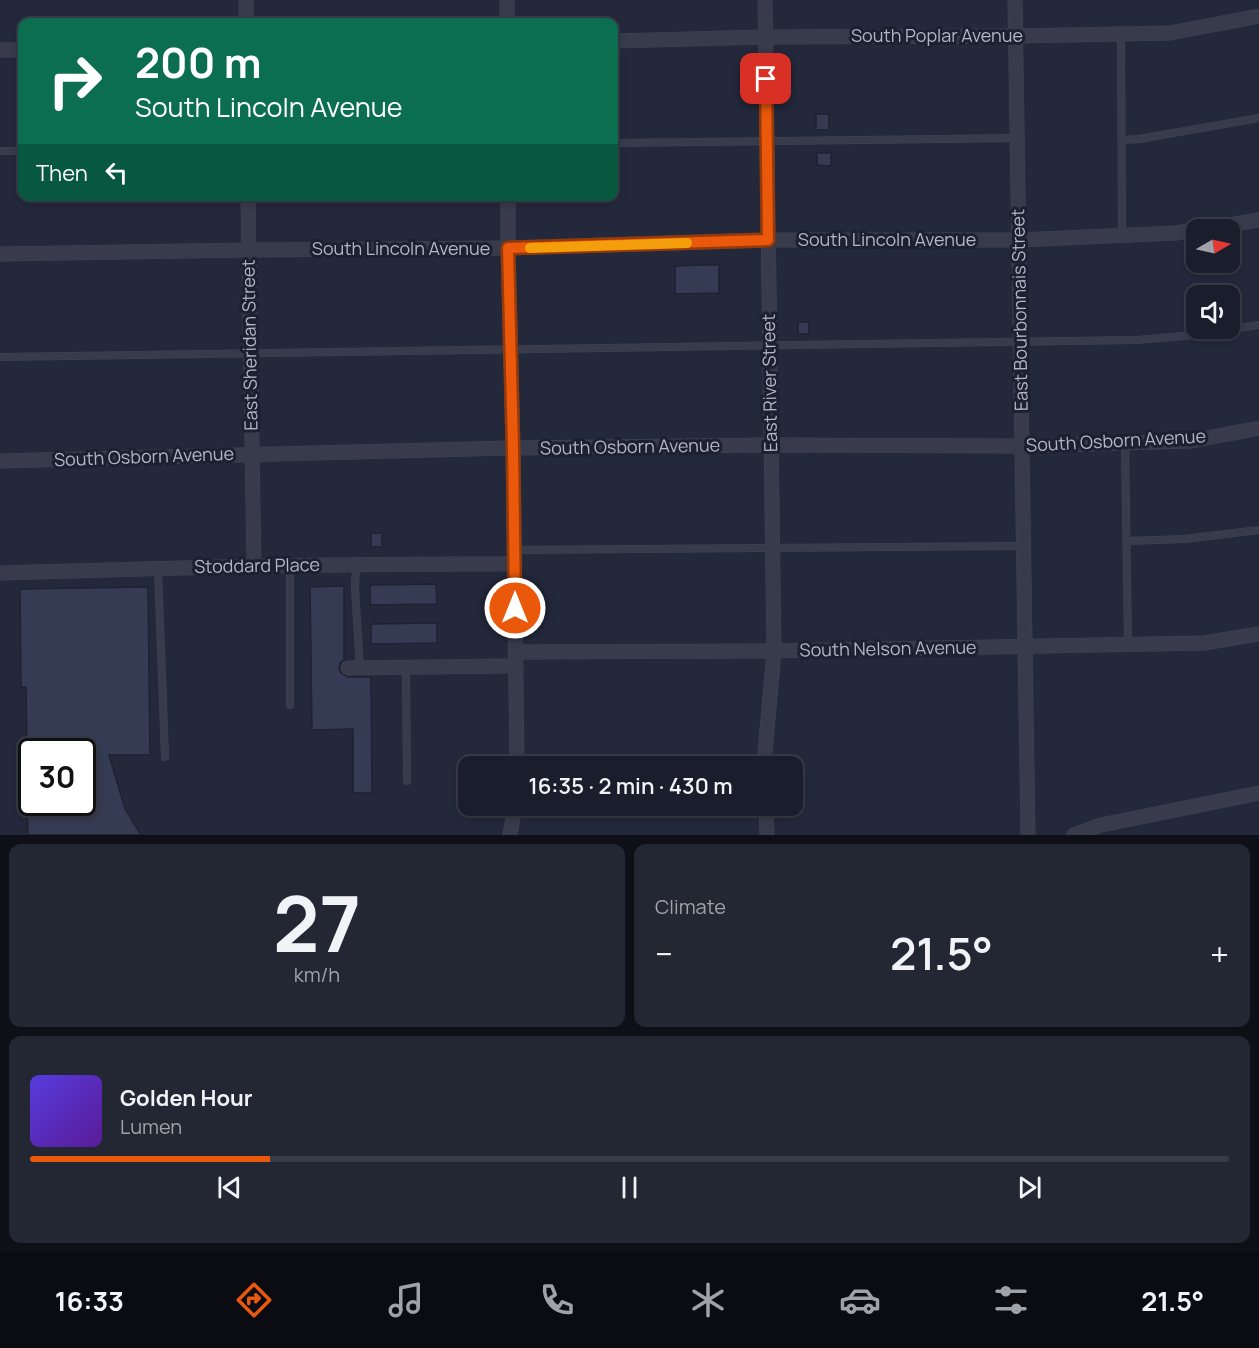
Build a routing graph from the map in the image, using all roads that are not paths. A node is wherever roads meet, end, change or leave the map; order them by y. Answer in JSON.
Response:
{"nodes":[{"id":1,"x":246,"y":0,"type":"edge"},
{"id":2,"x":507,"y":0,"type":"edge"},
{"id":3,"x":765,"y":0,"type":"edge"},
{"id":4,"x":1015,"y":0,"type":"edge"},
{"id":5,"x":1259,"y":16,"type":"edge"},
{"id":6,"x":246,"y":18,"type":"edge"},
{"id":7,"x":507,"y":18,"type":"edge"},
{"id":8,"x":1121,"y":34,"type":"junction"},
{"id":9,"x":1016,"y":36,"type":"junction"},
{"id":10,"x":765,"y":37,"type":"junction"},
{"id":11,"x":618,"y":41,"type":"edge"},
{"id":12,"x":0,"y":50,"type":"edge"},
{"id":13,"x":18,"y":50,"type":"edge"},
{"id":14,"x":1259,"y":118,"type":"edge"},
{"id":15,"x":1017,"y":138,"type":"junction"},
{"id":16,"x":1122,"y":140,"type":"junction"},
{"id":17,"x":767,"y":141,"type":"junction"},
{"id":18,"x":618,"y":143,"type":"edge"},
{"id":19,"x":0,"y":151,"type":"edge"},
{"id":20,"x":18,"y":151,"type":"edge"},
{"id":21,"x":248,"y":201,"type":"edge"},
{"id":22,"x":508,"y":201,"type":"edge"},
{"id":23,"x":1259,"y":220,"type":"edge"},
{"id":24,"x":1240,"y":223,"type":"edge"},
{"id":25,"x":1186,"y":232,"type":"edge"},
{"id":26,"x":1122,"y":236,"type":"junction"},
{"id":27,"x":768,"y":240,"type":"junction"},
{"id":28,"x":1019,"y":240,"type":"junction"},
{"id":29,"x":508,"y":248,"type":"junction"},
{"id":30,"x":249,"y":250,"type":"junction"},
{"id":31,"x":0,"y":254,"type":"edge"},
{"id":32,"x":1259,"y":325,"type":"edge"},
{"id":33,"x":1020,"y":341,"type":"junction"},
{"id":34,"x":770,"y":345,"type":"junction"},
{"id":35,"x":511,"y":349,"type":"junction"},
{"id":36,"x":250,"y":353,"type":"junction"},
{"id":37,"x":0,"y":357,"type":"edge"},
{"id":38,"x":1259,"y":428,"type":"edge"},
{"id":39,"x":1125,"y":443,"type":"junction"},
{"id":40,"x":771,"y":445,"type":"junction"},
{"id":41,"x":1022,"y":446,"type":"junction"},
{"id":42,"x":513,"y":448,"type":"junction"},
{"id":43,"x":252,"y":454,"type":"junction"},
{"id":44,"x":0,"y":461,"type":"edge"},
{"id":45,"x":1259,"y":530,"type":"edge"},
{"id":46,"x":1126,"y":541,"type":"junction"},
{"id":47,"x":1023,"y":546,"type":"junction"},
{"id":48,"x":772,"y":548,"type":"junction"},
{"id":49,"x":515,"y":557,"type":"junction"},
{"id":50,"x":356,"y":564,"type":"junction"},
{"id":51,"x":254,"y":566,"type":"junction"},
{"id":52,"x":290,"y":566,"type":"junction"},
{"id":53,"x":158,"y":569,"type":"junction"},
{"id":54,"x":0,"y":573,"type":"edge"},
{"id":55,"x":1259,"y":634,"type":"edge"},
{"id":56,"x":1128,"y":645,"type":"junction"},
{"id":57,"x":1025,"y":647,"type":"junction"},
{"id":58,"x":774,"y":651,"type":"junction"},
{"id":59,"x":515,"y":652,"type":"junction"},
{"id":60,"x":516,"y":666,"type":"junction"},
{"id":61,"x":354,"y":668,"type":"joint"},
{"id":62,"x":406,"y":668,"type":"junction"},
{"id":63,"x":290,"y":705,"type":"dead end"},
{"id":64,"x":517,"y":756,"type":"edge"},
{"id":65,"x":765,"y":756,"type":"edge"},
{"id":66,"x":165,"y":757,"type":"dead end"},
{"id":67,"x":407,"y":781,"type":"dead end"},
{"id":68,"x":1259,"y":793,"type":"edge"},
{"id":69,"x":513,"y":816,"type":"edge"},
{"id":70,"x":767,"y":816,"type":"edge"},
{"id":71,"x":510,"y":835,"type":"edge"},
{"id":72,"x":768,"y":835,"type":"edge"},
{"id":73,"x":1028,"y":835,"type":"edge"},
{"id":74,"x":1074,"y":835,"type":"edge"}],
"edges":[{"from":1,"to":6,"type":"street"},
{"from":2,"to":7,"type":"street"},
{"from":3,"to":10,"type":"street","name":"East River Street"},
{"from":4,"to":9,"type":"street","name":"East Bourbonnais Street"},
{"from":5,"to":8,"type":"street","name":"South Poplar Avenue"},
{"from":8,"to":9,"type":"street","name":"South Poplar Avenue"},
{"from":8,"to":16,"type":"lane"},
{"from":9,"to":10,"type":"street","name":"South Poplar Avenue"},
{"from":9,"to":15,"type":"street","name":"East Bourbonnais Street"},
{"from":10,"to":11,"type":"street","name":"South Poplar Avenue"},
{"from":10,"to":17,"type":"street","name":"East River Street"},
{"from":12,"to":13,"type":"street"},
{"from":14,"to":16,"type":"lane"},
{"from":15,"to":17,"type":"lane"},
{"from":15,"to":28,"type":"street","name":"East Bourbonnais Street"},
{"from":16,"to":26,"type":"lane"},
{"from":17,"to":18,"type":"lane"},
{"from":17,"to":27,"type":"street","name":"East River Street"},
{"from":19,"to":20,"type":"lane"},
{"from":21,"to":30,"type":"street","name":"East Sheridan Street"},
{"from":22,"to":29,"type":"street"},
{"from":23,"to":24,"type":"street","name":"South Lincoln Avenue"},
{"from":25,"to":26,"type":"street","name":"South Lincoln Avenue"},
{"from":26,"to":28,"type":"street","name":"South Lincoln Avenue"},
{"from":27,"to":28,"type":"street","name":"South Lincoln Avenue"},
{"from":27,"to":29,"type":"street","name":"South Lincoln Avenue"},
{"from":27,"to":34,"type":"street","name":"East River Street"},
{"from":28,"to":33,"type":"street","name":"East Bourbonnais Street"},
{"from":29,"to":30,"type":"street","name":"South Lincoln Avenue"},
{"from":29,"to":35,"type":"street"},
{"from":30,"to":31,"type":"street","name":"South Lincoln Avenue"},
{"from":30,"to":36,"type":"street","name":"East Sheridan Street"},
{"from":32,"to":33,"type":"lane"},
{"from":33,"to":34,"type":"lane"},
{"from":33,"to":41,"type":"street","name":"East Bourbonnais Street"},
{"from":34,"to":35,"type":"lane"},
{"from":34,"to":40,"type":"street","name":"East River Street"},
{"from":35,"to":36,"type":"lane"},
{"from":35,"to":42,"type":"street"},
{"from":36,"to":37,"type":"lane"},
{"from":36,"to":43,"type":"street","name":"East Sheridan Street"},
{"from":38,"to":39,"type":"street","name":"South Osborn Avenue"},
{"from":39,"to":41,"type":"street","name":"South Osborn Avenue"},
{"from":39,"to":46,"type":"lane"},
{"from":40,"to":41,"type":"street","name":"South Osborn Avenue"},
{"from":40,"to":42,"type":"street","name":"South Osborn Avenue"},
{"from":40,"to":48,"type":"street","name":"East River Street"},
{"from":41,"to":47,"type":"street","name":"East Bourbonnais Street"},
{"from":42,"to":43,"type":"street","name":"South Osborn Avenue"},
{"from":42,"to":49,"type":"street"},
{"from":43,"to":44,"type":"street","name":"South Osborn Avenue"},
{"from":43,"to":51,"type":"street","name":"East Sheridan Street"},
{"from":45,"to":46,"type":"lane"},
{"from":46,"to":56,"type":"lane"},
{"from":47,"to":48,"type":"lane"},
{"from":47,"to":57,"type":"street","name":"East Bourbonnais Street"},
{"from":48,"to":49,"type":"lane"},
{"from":48,"to":58,"type":"street","name":"East River Street"},
{"from":49,"to":50,"type":"street","name":"Stoddard Place"},
{"from":49,"to":59,"type":"street"},
{"from":50,"to":52,"type":"street","name":"Stoddard Place"},
{"from":50,"to":61,"type":"lane"},
{"from":51,"to":52,"type":"street","name":"Stoddard Place"},
{"from":51,"to":53,"type":"street","name":"Stoddard Place"},
{"from":52,"to":63,"type":"lane"},
{"from":53,"to":54,"type":"street","name":"Stoddard Place"},
{"from":53,"to":66,"type":"lane"},
{"from":55,"to":56,"type":"street","name":"South Nelson Avenue"},
{"from":56,"to":57,"type":"street","name":"South Nelson Avenue"},
{"from":57,"to":58,"type":"street","name":"South Nelson Avenue"},
{"from":57,"to":73,"type":"street","name":"East Bourbonnais Street"},
{"from":58,"to":59,"type":"street","name":"South Nelson Avenue"},
{"from":58,"to":65,"type":"street","name":"East River Street"},
{"from":59,"to":60,"type":"street"},
{"from":60,"to":62,"type":"street"},
{"from":60,"to":64,"type":"street"},
{"from":61,"to":62,"type":"street"},
{"from":62,"to":67,"type":"lane"},
{"from":68,"to":74,"type":"street"},
{"from":69,"to":71,"type":"street"},
{"from":70,"to":72,"type":"street"}]}
